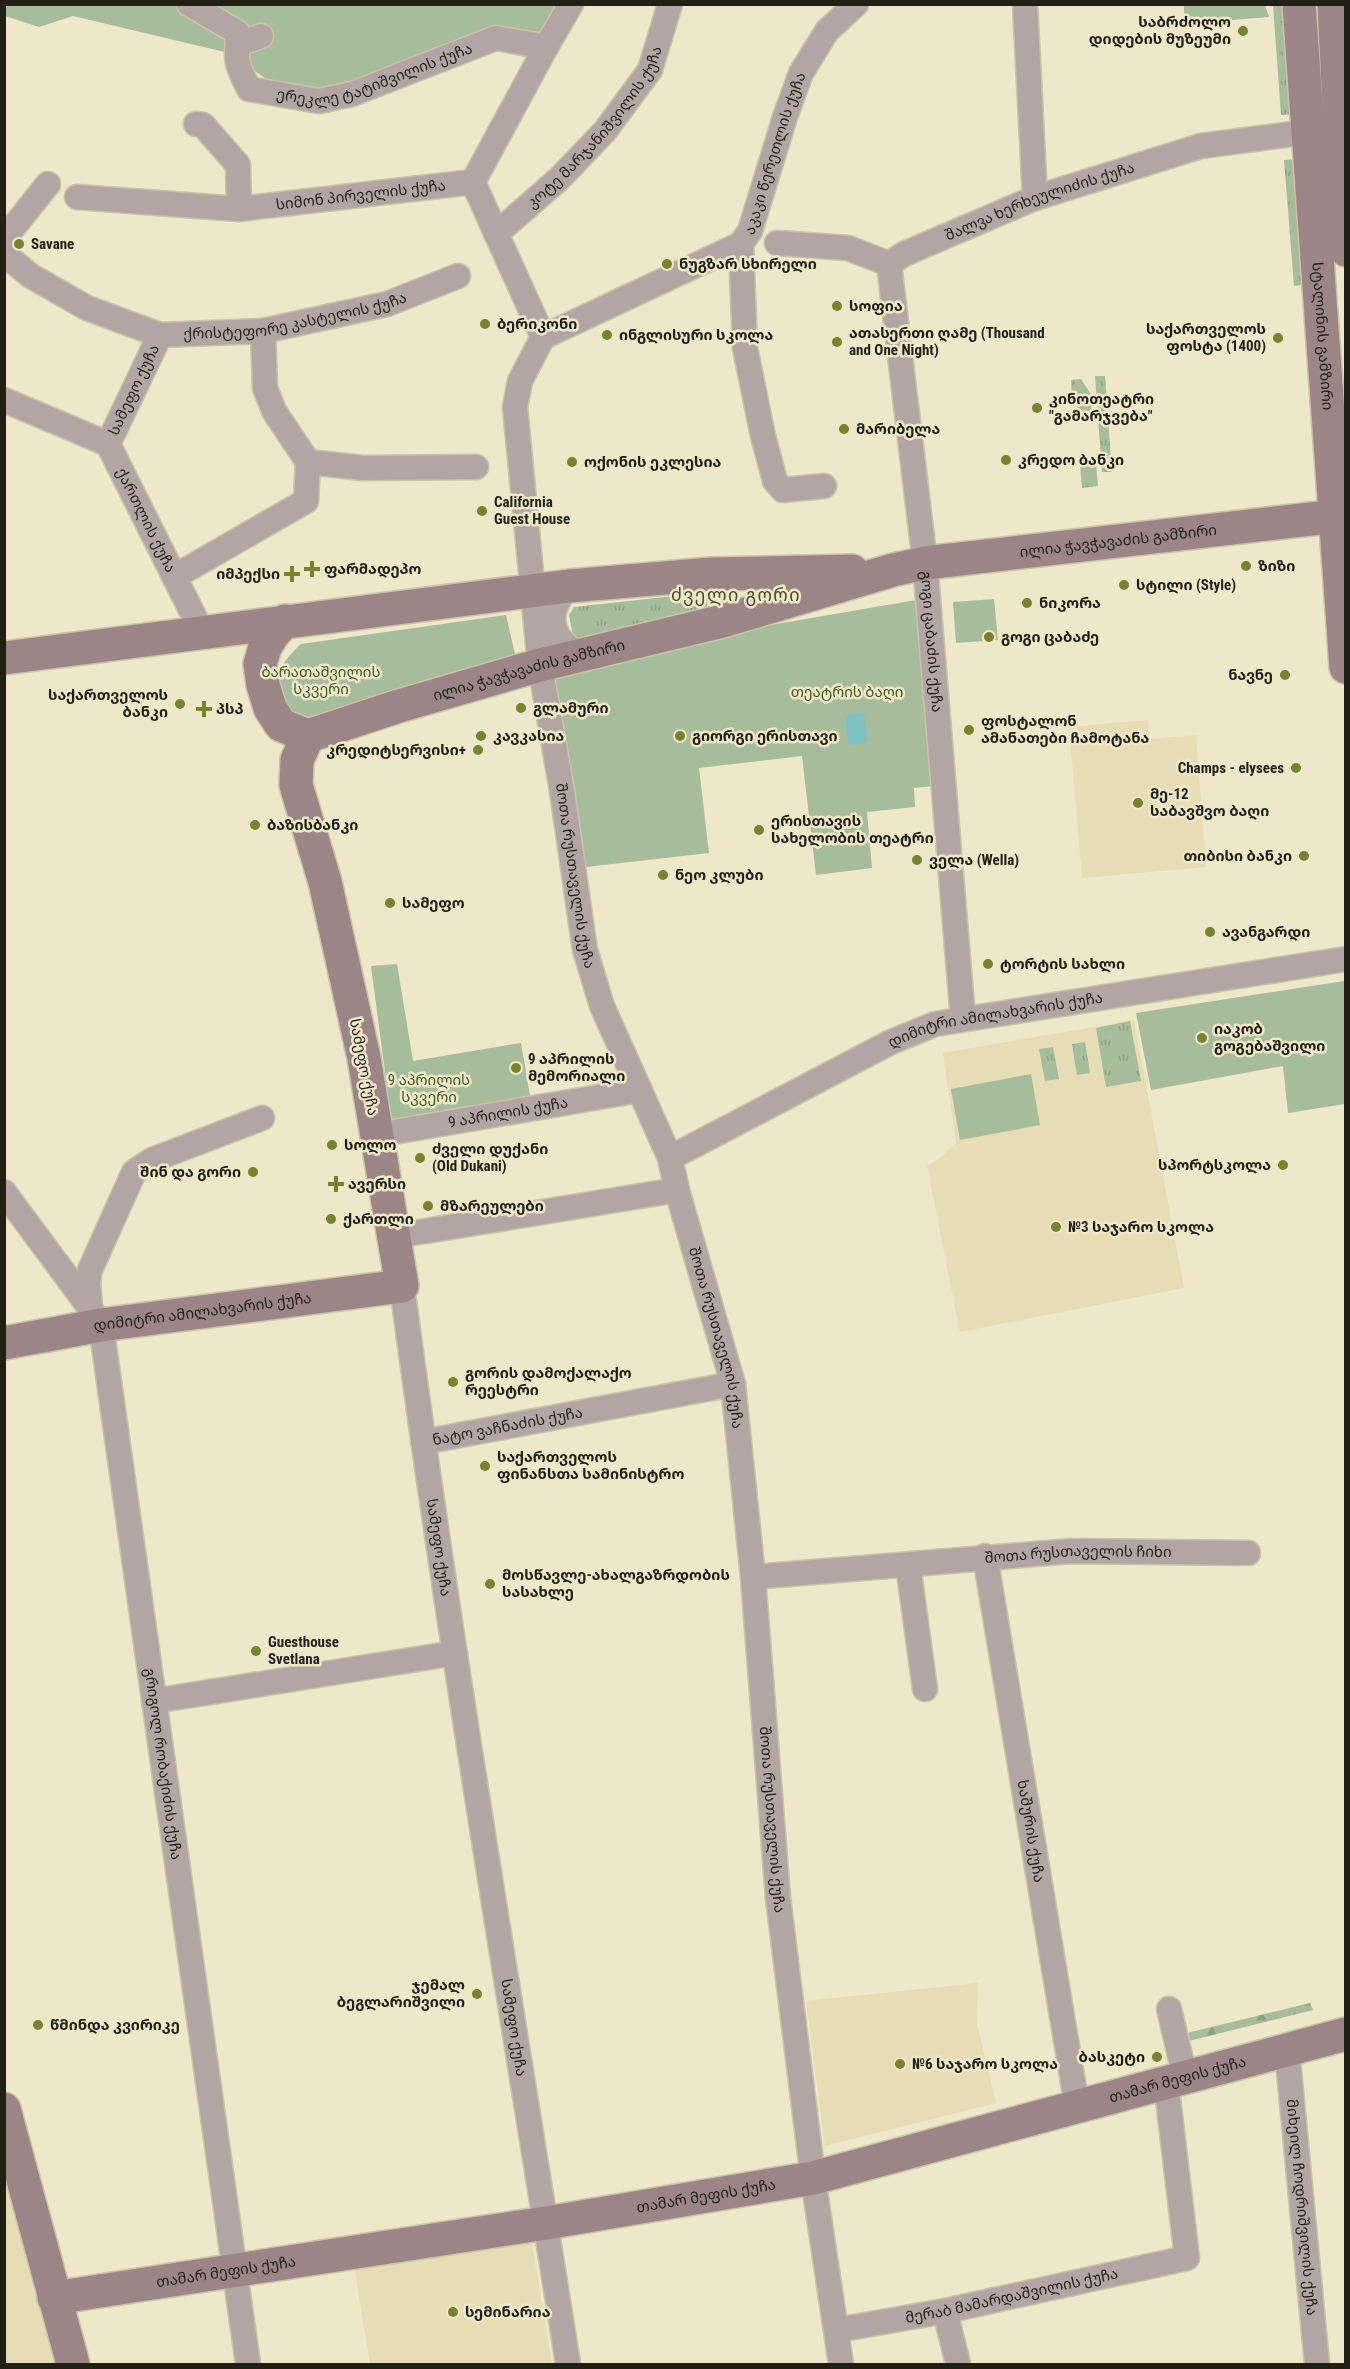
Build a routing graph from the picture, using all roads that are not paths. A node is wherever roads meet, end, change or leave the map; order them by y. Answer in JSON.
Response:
{"nodes":[{"id":1,"x":189,"y":4,"type":"edge"},
{"id":2,"x":571,"y":4,"type":"edge"},
{"id":3,"x":670,"y":4,"type":"edge"},
{"id":4,"x":856,"y":4,"type":"edge"},
{"id":5,"x":1025,"y":4,"type":"edge"},
{"id":6,"x":1299,"y":4,"type":"edge"},
{"id":7,"x":1334,"y":4,"type":"edge"},
{"id":8,"x":261,"y":36,"type":"dead end"},
{"id":9,"x":238,"y":44,"type":"junction"},
{"id":10,"x":546,"y":47,"type":"junction"},
{"id":11,"x":196,"y":124,"type":"dead end"},
{"id":12,"x":1308,"y":132,"type":"junction"},
{"id":13,"x":1343,"y":162,"type":"edge"},
{"id":14,"x":473,"y":182,"type":"junction"},
{"id":15,"x":48,"y":183,"type":"dead end"},
{"id":16,"x":77,"y":197,"type":"dead end"},
{"id":17,"x":1035,"y":198,"type":"junction"},
{"id":18,"x":239,"y":209,"type":"junction"},
{"id":19,"x":496,"y":234,"type":"junction"},
{"id":20,"x":4,"y":238,"type":"edge"},
{"id":21,"x":777,"y":243,"type":"dead end"},
{"id":22,"x":741,"y":244,"type":"junction"},
{"id":23,"x":1346,"y":250,"type":"edge"},
{"id":24,"x":4,"y":254,"type":"edge"},
{"id":25,"x":889,"y":264,"type":"junction"},
{"id":26,"x":458,"y":276,"type":"dead end"},
{"id":27,"x":263,"y":331,"type":"junction"},
{"id":28,"x":160,"y":335,"type":"junction"},
{"id":29,"x":543,"y":337,"type":"junction"},
{"id":30,"x":4,"y":400,"type":"edge"},
{"id":31,"x":108,"y":444,"type":"junction"},
{"id":32,"x":308,"y":462,"type":"junction"},
{"id":33,"x":477,"y":467,"type":"dead end"},
{"id":34,"x":824,"y":486,"type":"dead end"},
{"id":35,"x":1340,"y":515,"type":"edge"},
{"id":36,"x":925,"y":563,"type":"junction"},
{"id":37,"x":893,"y":570,"type":"junction"},
{"id":38,"x":174,"y":577,"type":"junction"},
{"id":39,"x":569,"y":586,"type":"junction"},
{"id":40,"x":532,"y":590,"type":"junction"},
{"id":41,"x":285,"y":621,"type":"junction"},
{"id":42,"x":202,"y":632,"type":"junction"},
{"id":43,"x":580,"y":655,"type":"junction"},
{"id":44,"x":4,"y":657,"type":"edge"},
{"id":45,"x":540,"y":665,"type":"junction"},
{"id":46,"x":1346,"y":667,"type":"edge"},
{"id":47,"x":308,"y":736,"type":"junction"},
{"id":48,"x":1346,"y":958,"type":"edge"},
{"id":49,"x":963,"y":1019,"type":"junction"},
{"id":50,"x":638,"y":1086,"type":"junction"},
{"id":51,"x":262,"y":1118,"type":"dead end"},
{"id":52,"x":376,"y":1135,"type":"junction"},
{"id":53,"x":670,"y":1158,"type":"junction"},
{"id":54,"x":677,"y":1190,"type":"junction"},
{"id":55,"x":10,"y":1199,"type":"edge"},
{"id":56,"x":394,"y":1236,"type":"junction"},
{"id":57,"x":402,"y":1286,"type":"junction"},
{"id":58,"x":96,"y":1317,"type":"junction"},
{"id":59,"x":4,"y":1343,"type":"edge"},
{"id":60,"x":733,"y":1384,"type":"junction"},
{"id":61,"x":423,"y":1442,"type":"junction"},
{"id":62,"x":1248,"y":1552,"type":"dead end"},
{"id":63,"x":985,"y":1556,"type":"junction"},
{"id":64,"x":908,"y":1565,"type":"junction"},
{"id":65,"x":753,"y":1577,"type":"junction"},
{"id":66,"x":454,"y":1653,"type":"junction"},
{"id":67,"x":925,"y":1689,"type":"dead end"},
{"id":68,"x":154,"y":1701,"type":"junction"},
{"id":69,"x":1169,"y":2009,"type":"dead end"},
{"id":70,"x":1346,"y":2034,"type":"edge"},
{"id":71,"x":1287,"y":2050,"type":"junction"},
{"id":72,"x":1175,"y":2080,"type":"junction"},
{"id":73,"x":1077,"y":2106,"type":"junction"},
{"id":74,"x":4,"y":2109,"type":"edge"},
{"id":75,"x":813,"y":2178,"type":"junction"},
{"id":76,"x":546,"y":2223,"type":"junction"},
{"id":77,"x":235,"y":2270,"type":"junction"},
{"id":78,"x":54,"y":2298,"type":"junction"},
{"id":79,"x":945,"y":2311,"type":"junction"},
{"id":80,"x":837,"y":2330,"type":"junction"},
{"id":81,"x":73,"y":2364,"type":"edge"},
{"id":82,"x":248,"y":2364,"type":"edge"},
{"id":83,"x":568,"y":2364,"type":"edge"},
{"id":84,"x":841,"y":2364,"type":"edge"},
{"id":85,"x":958,"y":2364,"type":"edge"},
{"id":86,"x":1317,"y":2364,"type":"edge"}],
"edges":[{"from":1,"to":9,"type":"street"},
{"from":2,"to":10,"type":"street"},
{"from":3,"to":19,"type":"street","name":"კოტე მარჯანიშვილის ქუჩა"},
{"from":4,"to":22,"type":"street","name":"აკაკი წერეთლის ქუჩა"},
{"from":5,"to":17,"type":"street"},
{"from":6,"to":12,"type":"main road","name":"სტალინის გამზირი"},
{"from":7,"to":13,"type":"main road"},
{"from":8,"to":9,"type":"street"},
{"from":9,"to":10,"type":"street","name":"ერეკლე ტატიშვილის ქუჩა"},
{"from":10,"to":14,"type":"street"},
{"from":11,"to":18,"type":"street"},
{"from":12,"to":17,"type":"street","name":"შალვა ხერხეულიძის ქუჩა"},
{"from":12,"to":35,"type":"main road","name":"სტალინის გამზირი"},
{"from":13,"to":23,"type":"main road"},
{"from":14,"to":18,"type":"street","name":"სიმონ პირველის ქუჩა"},
{"from":14,"to":19,"type":"street"},
{"from":15,"to":20,"type":"street"},
{"from":16,"to":18,"type":"street","name":"სიმონ პირველის ქუჩა"},
{"from":17,"to":25,"type":"street","name":"შალვა ხერხეულიძის ქუჩა"},
{"from":19,"to":29,"type":"street"},
{"from":21,"to":25,"type":"street"},
{"from":22,"to":29,"type":"street","name":"აკაკი წერეთლის ქუჩა"},
{"from":22,"to":34,"type":"street"},
{"from":24,"to":28,"type":"street","name":"ქრისტეფორე კასტელის ქუჩა"},
{"from":25,"to":36,"type":"street","name":"გოგი ცაბაძის ქუჩა"},
{"from":26,"to":27,"type":"street","name":"ქრისტეფორე კასტელის ქუჩა"},
{"from":27,"to":28,"type":"street","name":"ქრისტეფორე კასტელის ქუჩა"},
{"from":27,"to":32,"type":"street"},
{"from":28,"to":31,"type":"street","name":"სამეფო ქუჩა"},
{"from":29,"to":40,"type":"street","name":"შოთა რუსთაველის ქუჩა"},
{"from":30,"to":31,"type":"street"},
{"from":31,"to":38,"type":"street","name":"ქართლის ქუჩა"},
{"from":32,"to":33,"type":"street"},
{"from":32,"to":38,"type":"street"},
{"from":35,"to":36,"type":"main road","name":"ილია ჭავჭავაძის გამზირი"},
{"from":35,"to":46,"type":"main road","name":"სტალინის გამზირი"},
{"from":36,"to":37,"type":"main road","name":"ილია ჭავჭავაძის გამზირი"},
{"from":36,"to":49,"type":"street","name":"გოგი ცაბაძის ქუჩა"},
{"from":37,"to":39,"type":"main road","name":"ილია ჭავჭავაძის გამზირი"},
{"from":37,"to":43,"type":"main road","name":"ილია ჭავჭავაძის გამზირი"},
{"from":38,"to":42,"type":"street","name":"ქართლის ქუჩა"},
{"from":39,"to":40,"type":"main road","name":"ილია ჭავჭავაძის გამზირი"},
{"from":39,"to":43,"type":"street"},
{"from":40,"to":41,"type":"main road","name":"ილია ჭავჭავაძის გამზირი"},
{"from":40,"to":45,"type":"street","name":"შოთა რუსთაველის ქუჩა"},
{"from":41,"to":42,"type":"main road","name":"ილია ჭავჭავაძის გამზირი"},
{"from":41,"to":47,"type":"main road"},
{"from":42,"to":44,"type":"main road","name":"ილია ჭავჭავაძის გამზირი"},
{"from":43,"to":45,"type":"main road","name":"ილია ჭავჭავაძის გამზირი"},
{"from":45,"to":47,"type":"main road","name":"ილია ჭავჭავაძის გამზირი"},
{"from":45,"to":50,"type":"street","name":"შოთა რუსთაველის ქუჩა"},
{"from":47,"to":52,"type":"main road","name":"სამეფო ქუჩა"},
{"from":48,"to":49,"type":"street","name":"დიმიტრი ამილახვარის ქუჩა"},
{"from":49,"to":53,"type":"street","name":"დიმიტრი ამილახვარის ქუჩა"},
{"from":50,"to":52,"type":"street","name":"9 აპრილის ქუჩა"},
{"from":50,"to":53,"type":"street","name":"შოთა რუსთაველის ქუჩა"},
{"from":51,"to":58,"type":"street"},
{"from":52,"to":56,"type":"main road","name":"სამეფო ქუჩა"},
{"from":53,"to":54,"type":"street","name":"შოთა რუსთაველის ქუჩა"},
{"from":54,"to":56,"type":"street"},
{"from":54,"to":60,"type":"street","name":"შოთა რუსთაველის ქუჩა"},
{"from":55,"to":58,"type":"street","name":"გრიგოლ რობაქიძის ქუჩა"},
{"from":56,"to":57,"type":"main road","name":"სამეფო ქუჩა"},
{"from":57,"to":58,"type":"main road","name":"დიმიტრი ამილახვარის ქუჩა"},
{"from":57,"to":61,"type":"street","name":"სამეფო ქუჩა"},
{"from":58,"to":59,"type":"main road","name":"დიმიტრი ამილახვარის ქუჩა"},
{"from":58,"to":68,"type":"street","name":"გრიგოლ რობაქიძის ქუჩა"},
{"from":60,"to":61,"type":"street","name":"ნატო ვაჩნაძის ქუჩა"},
{"from":60,"to":65,"type":"street","name":"შოთა რუსთაველის ქუჩა"},
{"from":61,"to":66,"type":"street","name":"სამეფო ქუჩა"},
{"from":62,"to":63,"type":"street","name":"შოთა რუსთაველის ჩიხი"},
{"from":63,"to":64,"type":"street","name":"შოთა რუსთაველის ჩიხი"},
{"from":63,"to":73,"type":"street","name":"ხაშურის ქუჩა"},
{"from":64,"to":65,"type":"street","name":"შოთა რუსთაველის ჩიხი"},
{"from":64,"to":67,"type":"street"},
{"from":65,"to":75,"type":"street","name":"შოთა რუსთაველის ქუჩა"},
{"from":66,"to":68,"type":"street"},
{"from":66,"to":76,"type":"street","name":"სამეფო ქუჩა"},
{"from":68,"to":77,"type":"street","name":"გრიგოლ რობაქიძის ქუჩა"},
{"from":69,"to":72,"type":"street"},
{"from":70,"to":71,"type":"main road","name":"თამარ მეფის ქუჩა"},
{"from":71,"to":72,"type":"main road","name":"თამარ მეფის ქუჩა"},
{"from":71,"to":86,"type":"street","name":"მიხეილ ჩოდრიშვილის ქუჩა"},
{"from":72,"to":73,"type":"main road","name":"თამარ მეფის ქუჩა"},
{"from":72,"to":79,"type":"street","name":"მერაბ მამარდაშვილის ქუჩა"},
{"from":73,"to":75,"type":"main road","name":"თამარ მეფის ქუჩა"},
{"from":74,"to":78,"type":"main road"},
{"from":75,"to":76,"type":"main road","name":"თამარ მეფის ქუჩა"},
{"from":75,"to":80,"type":"street","name":"შოთა რუსთაველის ქუჩა"},
{"from":76,"to":77,"type":"main road","name":"თამარ მეფის ქუჩა"},
{"from":76,"to":83,"type":"street","name":"სამეფო ქუჩა"},
{"from":77,"to":78,"type":"main road","name":"თამარ მეფის ქუჩა"},
{"from":77,"to":82,"type":"street","name":"გრიგოლ რობაქიძის ქუჩა"},
{"from":78,"to":81,"type":"main road"},
{"from":79,"to":80,"type":"street","name":"მერაბ მამარდაშვილის ქუჩა"},
{"from":79,"to":85,"type":"street"},
{"from":80,"to":84,"type":"street","name":"შოთა რუსთაველის ქუჩა"}]}
